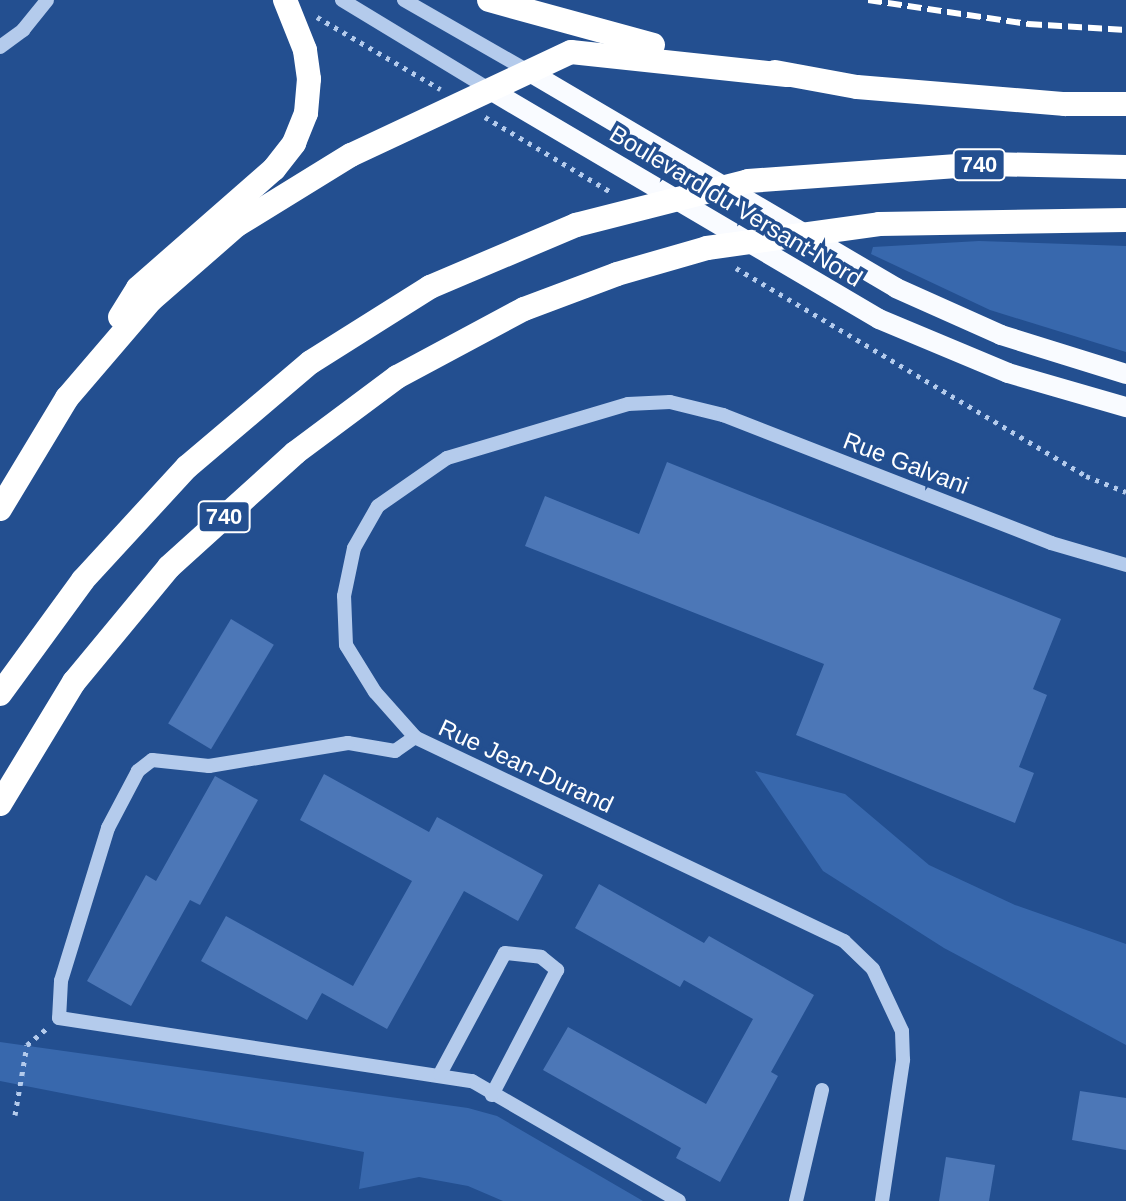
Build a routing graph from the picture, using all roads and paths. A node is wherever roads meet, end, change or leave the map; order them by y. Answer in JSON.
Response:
{"nodes":[{"id":1,"x":47,"y":0,"type":"edge"},
{"id":2,"x":285,"y":0,"type":"edge"},
{"id":3,"x":342,"y":0,"type":"edge"},
{"id":4,"x":404,"y":0,"type":"edge"},
{"id":5,"x":489,"y":0,"type":"edge"},
{"id":6,"x":310,"y":15,"type":"dead end"},
{"id":7,"x":0,"y":47,"type":"edge"},
{"id":8,"x":528,"y":71,"type":"junction"},
{"id":9,"x":787,"y":75,"type":"junction"},
{"id":10,"x":438,"y":87,"type":"dead end"},
{"id":11,"x":492,"y":91,"type":"junction"},
{"id":12,"x":1126,"y":104,"type":"edge"},
{"id":13,"x":501,"y":126,"type":"dead end"},
{"id":14,"x":1126,"y":167,"type":"edge"},
{"id":15,"x":623,"y":200,"type":"dead end"},
{"id":16,"x":1126,"y":220,"type":"edge"},
{"id":17,"x":732,"y":266,"type":"dead end"},
{"id":18,"x":90,"y":368,"type":"junction"},
{"id":19,"x":1126,"y":374,"type":"edge"},
{"id":20,"x":670,"y":402,"type":"joint"},
{"id":21,"x":1126,"y":407,"type":"edge"},
{"id":22,"x":1126,"y":492,"type":"edge"},
{"id":23,"x":0,"y":509,"type":"edge"},
{"id":24,"x":1126,"y":565,"type":"edge"},
{"id":25,"x":0,"y":694,"type":"edge"},
{"id":26,"x":415,"y":737,"type":"junction"},
{"id":27,"x":0,"y":804,"type":"edge"},
{"id":28,"x":27,"y":1045,"type":"dead end"},
{"id":29,"x":440,"y":1074,"type":"junction"},
{"id":30,"x":822,"y":1090,"type":"dead end"},
{"id":31,"x":492,"y":1095,"type":"junction"},
{"id":32,"x":15,"y":1115,"type":"dead end"},
{"id":33,"x":679,"y":1201,"type":"edge"},
{"id":34,"x":796,"y":1201,"type":"edge"},
{"id":35,"x":882,"y":1201,"type":"edge"}],
"edges":[{"from":1,"to":7,"type":"street"},
{"from":2,"to":18,"type":"highway"},
{"from":3,"to":11,"type":"street","name":"Boulevard du Versant-Nord"},
{"from":4,"to":8,"type":"street","name":"Boulevard du Versant-Nord"},
{"from":5,"to":9,"type":"highway"},
{"from":6,"to":10,"type":"path"},
{"from":8,"to":9,"type":"highway"},
{"from":8,"to":11,"type":"highway"},
{"from":8,"to":19,"type":"main road","name":"Boulevard du Versant-Nord"},
{"from":9,"to":12,"type":"highway"},
{"from":11,"to":18,"type":"highway"},
{"from":11,"to":21,"type":"main road","name":"Boulevard du Versant-Nord"},
{"from":13,"to":15,"type":"path"},
{"from":14,"to":25,"type":"highway","number":"740"},
{"from":16,"to":27,"type":"highway","number":"740"},
{"from":17,"to":22,"type":"path"},
{"from":18,"to":23,"type":"highway"},
{"from":20,"to":24,"type":"street","name":"Rue Galvani"},
{"from":20,"to":26,"type":"street","name":"Rue Jean-Durand"},
{"from":26,"to":29,"type":"street"},
{"from":26,"to":35,"type":"street","name":"Rue Jean-Durand"},
{"from":28,"to":32,"type":"path"},
{"from":29,"to":31,"type":"street"},
{"from":29,"to":31,"type":"street"},
{"from":30,"to":34,"type":"street"},
{"from":31,"to":33,"type":"street"}]}
